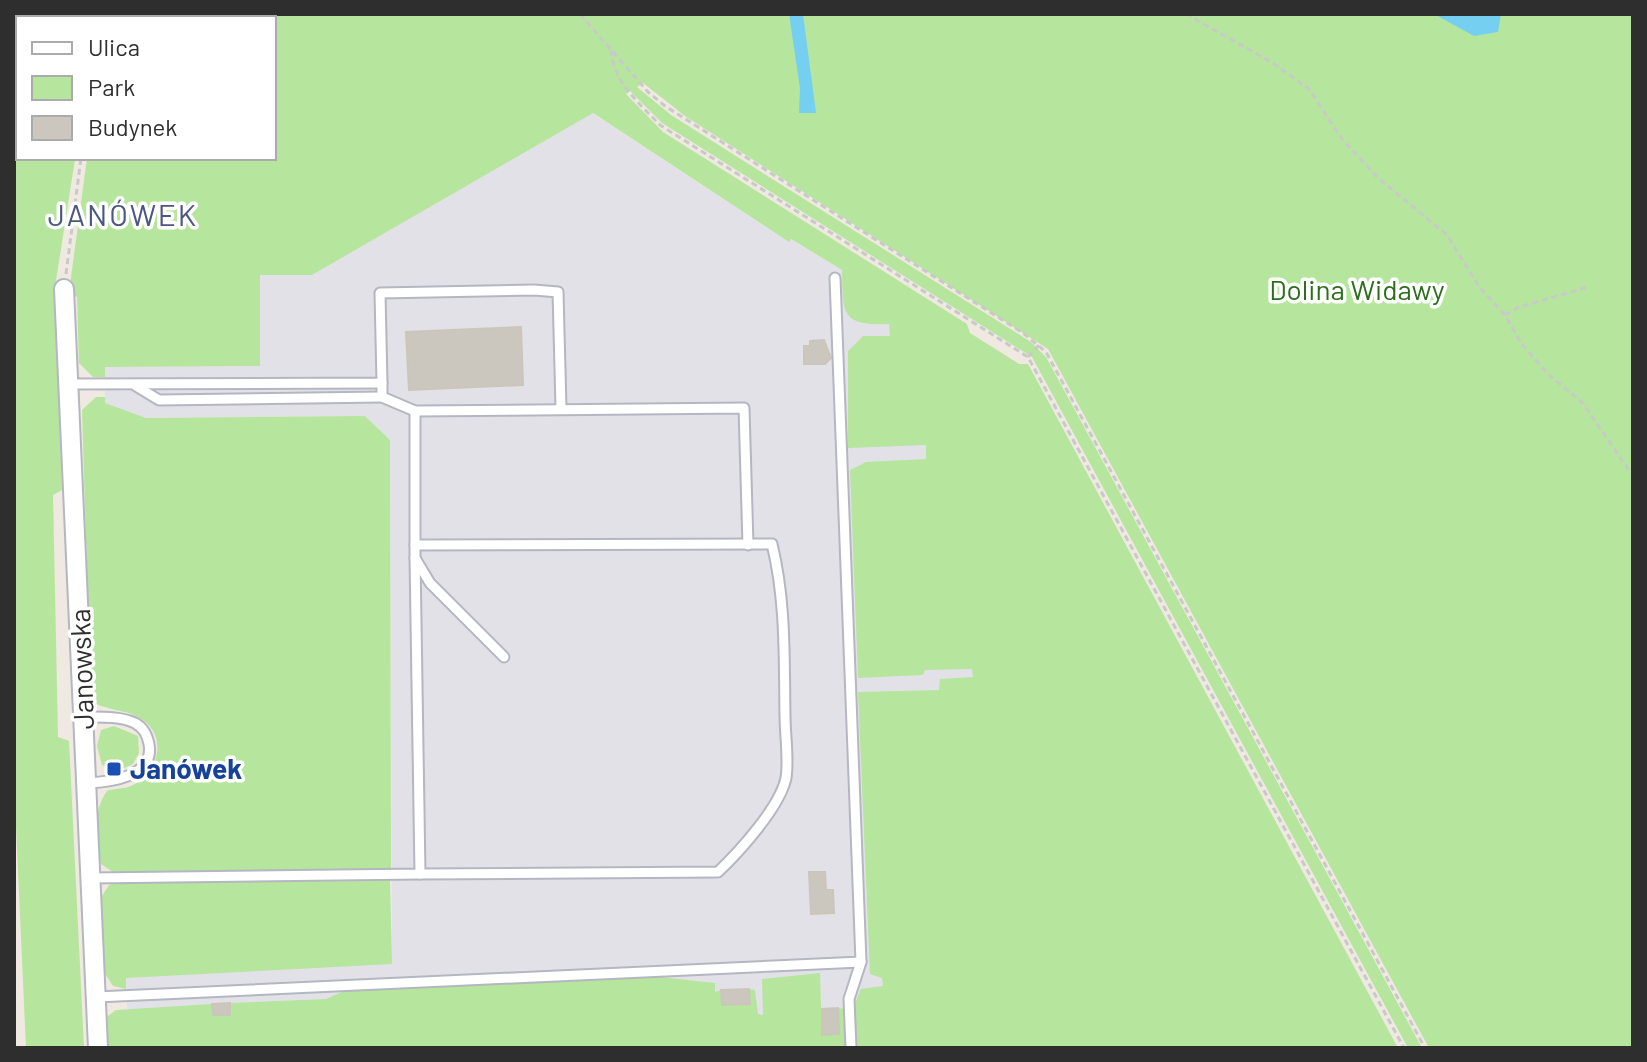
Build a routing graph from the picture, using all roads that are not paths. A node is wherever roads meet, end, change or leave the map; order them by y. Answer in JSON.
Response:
{"nodes":[{"id":1,"x":835,"y":278,"type":"dead end"},
{"id":2,"x":64,"y":289,"type":"road end"},
{"id":3,"x":382,"y":383,"type":"junction"},
{"id":4,"x":70,"y":384,"type":"junction"},
{"id":5,"x":133,"y":384,"type":"junction"},
{"id":6,"x":382,"y":397,"type":"junction"},
{"id":7,"x":561,"y":408,"type":"junction"},
{"id":8,"x":415,"y":411,"type":"junction"},
{"id":9,"x":415,"y":545,"type":"junction"},
{"id":10,"x":748,"y":545,"type":"junction"},
{"id":11,"x":415,"y":558,"type":"junction"},
{"id":12,"x":504,"y":657,"type":"dead end"},
{"id":13,"x":84,"y":717,"type":"junction"},
{"id":14,"x":87,"y":783,"type":"junction"},
{"id":15,"x":420,"y":874,"type":"junction"},
{"id":16,"x":91,"y":878,"type":"junction"},
{"id":17,"x":861,"y":962,"type":"junction"},
{"id":18,"x":96,"y":997,"type":"junction"},
{"id":19,"x":98,"y":1048,"type":"edge"},
{"id":20,"x":851,"y":1048,"type":"edge"}],
"edges":[{"from":1,"to":17,"type":"lane"},
{"from":2,"to":4,"type":"street","name":"Janowska"},
{"from":3,"to":5,"type":"lane"},
{"from":3,"to":6,"type":"lane"},
{"from":3,"to":7,"type":"lane"},
{"from":4,"to":5,"type":"lane"},
{"from":4,"to":13,"type":"street","name":"Janowska"},
{"from":5,"to":6,"type":"lane"},
{"from":6,"to":8,"type":"lane"},
{"from":7,"to":8,"type":"lane"},
{"from":7,"to":10,"type":"lane"},
{"from":8,"to":9,"type":"lane"},
{"from":9,"to":10,"type":"lane"},
{"from":9,"to":11,"type":"lane"},
{"from":10,"to":15,"type":"lane"},
{"from":11,"to":12,"type":"lane"},
{"from":11,"to":15,"type":"lane"},
{"from":13,"to":14,"type":"street","name":"Janowska"},
{"from":13,"to":14,"type":"lane"},
{"from":14,"to":16,"type":"street","name":"Janowska"},
{"from":15,"to":16,"type":"lane"},
{"from":16,"to":18,"type":"street","name":"Janowska"},
{"from":17,"to":18,"type":"lane"},
{"from":17,"to":20,"type":"lane"},
{"from":18,"to":19,"type":"street","name":"Janowska"}]}
